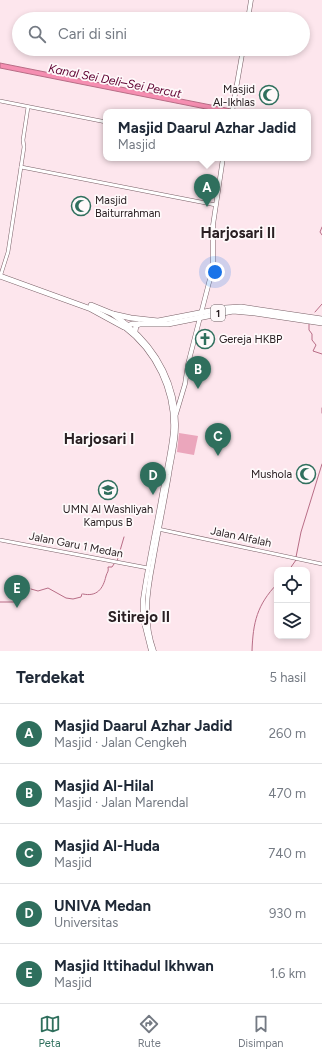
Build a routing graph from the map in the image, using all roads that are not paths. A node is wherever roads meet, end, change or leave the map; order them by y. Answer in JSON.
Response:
{"nodes":[{"id":1,"x":251,"y":0,"type":"edge"},
{"id":2,"x":249,"y":12,"type":"edge"},
{"id":3,"x":242,"y":56,"type":"edge"},
{"id":4,"x":0,"y":102,"type":"edge"},
{"id":5,"x":28,"y":108,"type":"junction"},
{"id":6,"x":232,"y":109,"type":"edge"},
{"id":7,"x":103,"y":121,"type":"edge"},
{"id":8,"x":223,"y":161,"type":"edge"},
{"id":9,"x":21,"y":167,"type":"junction"},
{"id":10,"x":216,"y":205,"type":"junction"},
{"id":11,"x":0,"y":274,"type":"edge"},
{"id":12,"x":113,"y":314,"type":"junction"},
{"id":13,"x":202,"y":315,"type":"junction"},
{"id":14,"x":131,"y":318,"type":"junction"},
{"id":15,"x":322,"y":319,"type":"edge"},
{"id":16,"x":311,"y":320,"type":"junction"},
{"id":17,"x":322,"y":323,"type":"edge"},
{"id":18,"x":139,"y":324,"type":"junction"},
{"id":19,"x":124,"y":325,"type":"junction"},
{"id":20,"x":135,"y":331,"type":"junction"},
{"id":21,"x":174,"y":401,"type":"junction"},
{"id":22,"x":180,"y":402,"type":"junction"},
{"id":23,"x":174,"y":416,"type":"junction"},
{"id":24,"x":157,"y":529,"type":"junction"},
{"id":25,"x":0,"y":540,"type":"edge"},
{"id":26,"x":322,"y":564,"type":"edge"},
{"id":27,"x":148,"y":568,"type":"junction"},
{"id":28,"x":145,"y":619,"type":"junction"},
{"id":29,"x":151,"y":651,"type":"edge"},
{"id":30,"x":154,"y":651,"type":"edge"}],
"edges":[{"from":1,"to":2,"type":"main road"},
{"from":3,"to":6,"type":"main road"},
{"from":4,"to":5,"type":"street"},
{"from":5,"to":7,"type":"street"},
{"from":5,"to":9,"type":"street"},
{"from":8,"to":10,"type":"main road"},
{"from":9,"to":10,"type":"street"},
{"from":9,"to":11,"type":"street"},
{"from":10,"to":13,"type":"main road"},
{"from":11,"to":12,"type":"highway"},
{"from":11,"to":19,"type":"highway"},
{"from":12,"to":14,"type":"highway"},
{"from":12,"to":19,"type":"highway"},
{"from":13,"to":14,"type":"highway","number":"1"},
{"from":13,"to":16,"type":"highway","number":"1"},
{"from":13,"to":18,"type":"highway","number":"1"},
{"from":13,"to":22,"type":"main road"},
{"from":14,"to":19,"type":"highway"},
{"from":15,"to":16,"type":"highway","number":"1"},
{"from":16,"to":17,"type":"highway","number":"1"},
{"from":18,"to":19,"type":"highway","number":"1"},
{"from":18,"to":20,"type":"highway"},
{"from":19,"to":20,"type":"main road"},
{"from":19,"to":23,"type":"main road"},
{"from":20,"to":21,"type":"main road"},
{"from":21,"to":22,"type":"main road"},
{"from":21,"to":23,"type":"main road"},
{"from":22,"to":23,"type":"main road"},
{"from":23,"to":24,"type":"main road"},
{"from":24,"to":26,"type":"street","name":"Jalan Alfalah"},
{"from":24,"to":27,"type":"main road"},
{"from":24,"to":28,"type":"main road"},
{"from":25,"to":27,"type":"street","name":"Jalan Garu 1 Medan"},
{"from":27,"to":28,"type":"main road"},
{"from":28,"to":29,"type":"main road"},
{"from":28,"to":30,"type":"main road"}]}
